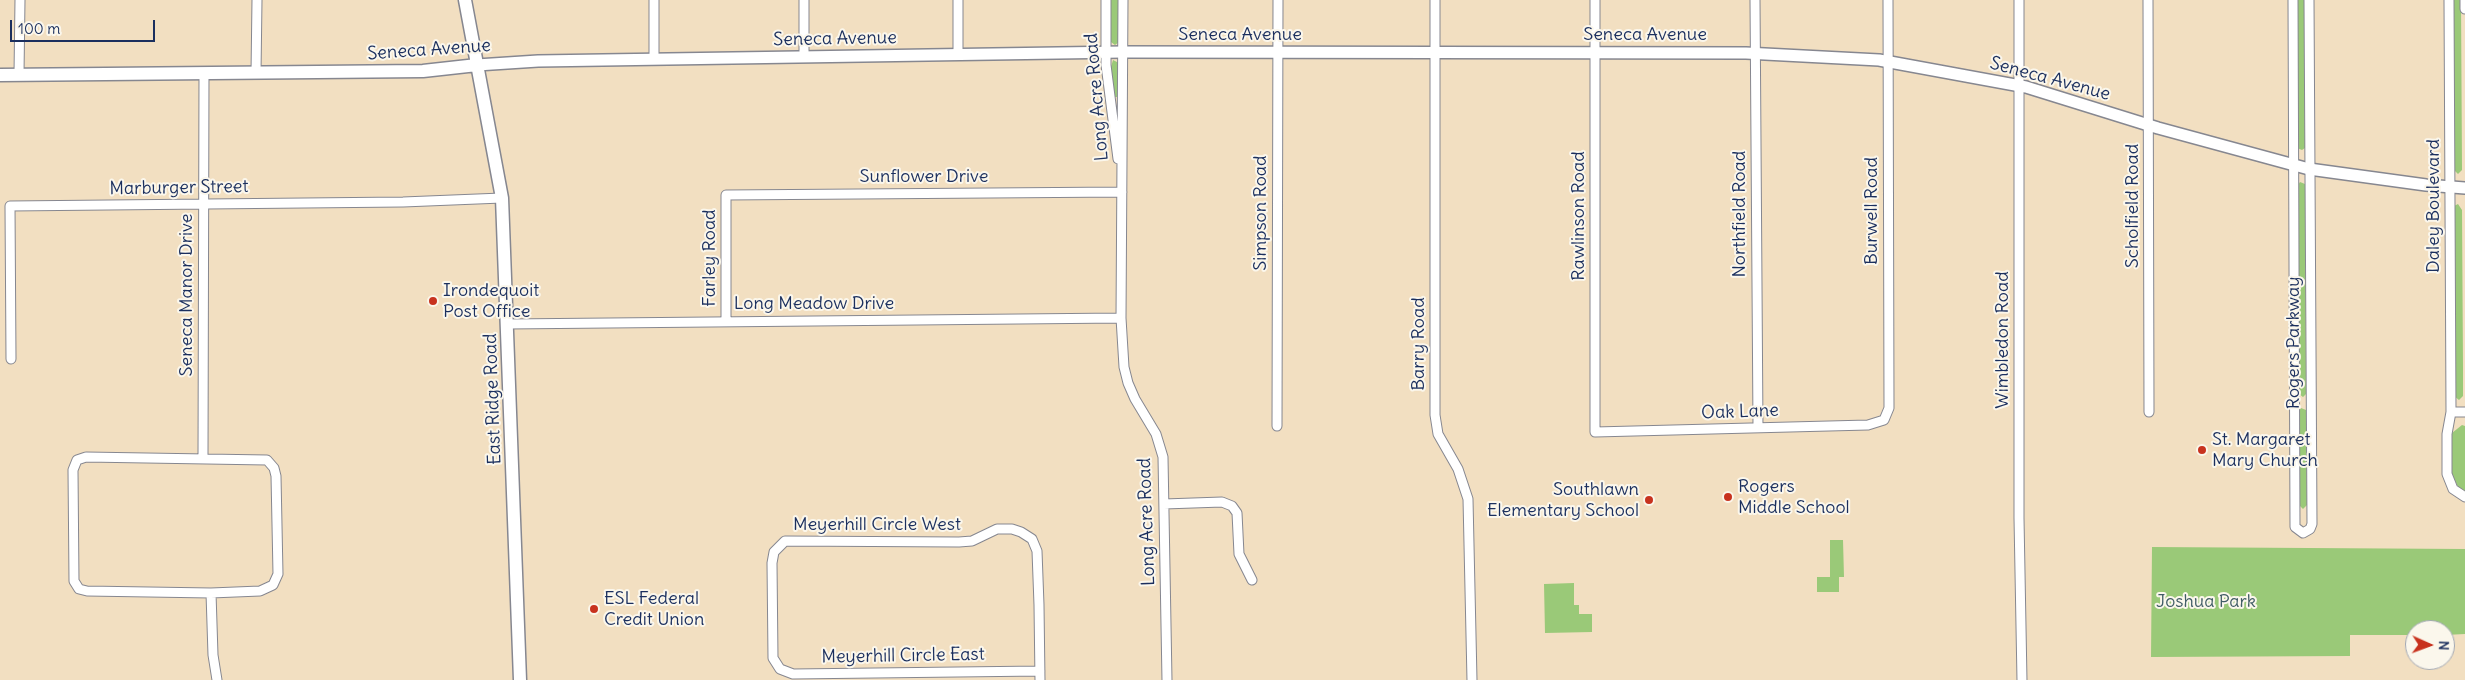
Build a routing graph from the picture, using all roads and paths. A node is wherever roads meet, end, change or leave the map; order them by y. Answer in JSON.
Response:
{"nodes":[{"id":1,"x":20,"y":0,"type":"edge"},
{"id":2,"x":257,"y":0,"type":"edge"},
{"id":3,"x":465,"y":0,"type":"edge"},
{"id":4,"x":654,"y":0,"type":"edge"},
{"id":5,"x":804,"y":0,"type":"edge"},
{"id":6,"x":958,"y":0,"type":"edge"},
{"id":7,"x":1106,"y":0,"type":"edge"},
{"id":8,"x":1123,"y":0,"type":"edge"},
{"id":9,"x":1278,"y":0,"type":"edge"},
{"id":10,"x":1435,"y":0,"type":"edge"},
{"id":11,"x":1595,"y":0,"type":"edge"},
{"id":12,"x":1755,"y":0,"type":"edge"},
{"id":13,"x":1888,"y":0,"type":"edge"},
{"id":14,"x":2019,"y":0,"type":"edge"},
{"id":15,"x":2148,"y":0,"type":"edge"},
{"id":16,"x":2292,"y":0,"type":"edge"},
{"id":17,"x":2308,"y":0,"type":"edge"},
{"id":18,"x":2449,"y":0,"type":"edge"},
{"id":19,"x":2465,"y":0,"type":"edge"},
{"id":20,"x":2465,"y":9,"type":"edge"},
{"id":21,"x":1115,"y":52,"type":"junction"},
{"id":22,"x":1435,"y":52,"type":"junction"},
{"id":23,"x":1278,"y":53,"type":"junction"},
{"id":24,"x":1595,"y":53,"type":"junction"},
{"id":25,"x":1755,"y":53,"type":"junction"},
{"id":26,"x":958,"y":55,"type":"junction"},
{"id":27,"x":804,"y":57,"type":"junction"},
{"id":28,"x":654,"y":59,"type":"junction"},
{"id":29,"x":1888,"y":61,"type":"junction"},
{"id":30,"x":477,"y":65,"type":"junction"},
{"id":31,"x":256,"y":72,"type":"junction"},
{"id":32,"x":204,"y":73,"type":"junction"},
{"id":33,"x":0,"y":74,"type":"edge"},
{"id":34,"x":19,"y":74,"type":"junction"},
{"id":35,"x":2020,"y":85,"type":"junction"},
{"id":36,"x":2149,"y":125,"type":"junction"},
{"id":37,"x":2293,"y":165,"type":"junction"},
{"id":38,"x":2310,"y":169,"type":"junction"},
{"id":39,"x":2450,"y":188,"type":"junction"},
{"id":40,"x":2465,"y":188,"type":"edge"},
{"id":41,"x":1122,"y":192,"type":"junction"},
{"id":42,"x":726,"y":195,"type":"joint"},
{"id":43,"x":502,"y":198,"type":"junction"},
{"id":44,"x":203,"y":204,"type":"junction"},
{"id":45,"x":1121,"y":318,"type":"junction"},
{"id":46,"x":726,"y":321,"type":"junction"},
{"id":47,"x":507,"y":324,"type":"junction"},
{"id":48,"x":11,"y":359,"type":"dead end"},
{"id":49,"x":2149,"y":412,"type":"dead end"},
{"id":50,"x":2451,"y":412,"type":"junction"},
{"id":51,"x":2465,"y":412,"type":"edge"},
{"id":52,"x":1884,"y":420,"type":"joint"},
{"id":53,"x":1277,"y":426,"type":"dead end"},
{"id":54,"x":1758,"y":427,"type":"junction"},
{"id":55,"x":1595,"y":432,"type":"joint"},
{"id":56,"x":203,"y":458,"type":"junction"},
{"id":57,"x":2465,"y":497,"type":"edge"},
{"id":58,"x":1164,"y":504,"type":"junction"},
{"id":59,"x":1252,"y":580,"type":"dead end"},
{"id":60,"x":210,"y":593,"type":"junction"},
{"id":61,"x":773,"y":658,"type":"joint"},
{"id":62,"x":1040,"y":676,"type":"edge"},
{"id":63,"x":217,"y":680,"type":"edge"},
{"id":64,"x":520,"y":680,"type":"edge"},
{"id":65,"x":1167,"y":680,"type":"edge"},
{"id":66,"x":1472,"y":680,"type":"edge"},
{"id":67,"x":2022,"y":680,"type":"edge"}],
"edges":[{"from":1,"to":34,"type":"street"},
{"from":2,"to":31,"type":"street"},
{"from":3,"to":30,"type":"main road","name":"East Ridge Road"},
{"from":4,"to":28,"type":"street"},
{"from":5,"to":27,"type":"street"},
{"from":6,"to":26,"type":"street"},
{"from":7,"to":21,"type":"street","name":"Long Acre Road"},
{"from":8,"to":21,"type":"street","name":"Long Acre Road"},
{"from":9,"to":23,"type":"street","name":"Simpson Road"},
{"from":10,"to":22,"type":"street","name":"Barry Road"},
{"from":11,"to":24,"type":"street","name":"Rawlinson Road"},
{"from":12,"to":25,"type":"street","name":"Northfield Road"},
{"from":13,"to":29,"type":"street","name":"Burwell Road"},
{"from":14,"to":35,"type":"street","name":"Wimbledon Road"},
{"from":15,"to":36,"type":"street","name":"Scholfield Road"},
{"from":16,"to":37,"type":"street","name":"Rogers Parkway"},
{"from":17,"to":38,"type":"street","name":"Rogers Parkway"},
{"from":18,"to":39,"type":"street","name":"Daley Boulevard"},
{"from":19,"to":20,"type":"street"},
{"from":21,"to":23,"type":"street","name":"Seneca Avenue"},
{"from":21,"to":26,"type":"street","name":"Seneca Avenue"},
{"from":21,"to":41,"type":"street","name":"Long Acre Road"},
{"from":21,"to":41,"type":"street","name":"Long Acre Road"},
{"from":22,"to":23,"type":"street","name":"Seneca Avenue"},
{"from":22,"to":24,"type":"street","name":"Seneca Avenue"},
{"from":22,"to":66,"type":"street","name":"Barry Road"},
{"from":23,"to":53,"type":"street","name":"Simpson Road"},
{"from":24,"to":25,"type":"street","name":"Seneca Avenue"},
{"from":24,"to":55,"type":"street","name":"Rawlinson Road"},
{"from":25,"to":29,"type":"street","name":"Seneca Avenue"},
{"from":25,"to":54,"type":"street","name":"Northfield Road"},
{"from":26,"to":27,"type":"street","name":"Seneca Avenue"},
{"from":27,"to":28,"type":"street","name":"Seneca Avenue"},
{"from":28,"to":30,"type":"street","name":"Seneca Avenue"},
{"from":29,"to":35,"type":"street","name":"Seneca Avenue"},
{"from":29,"to":52,"type":"street","name":"Burwell Road"},
{"from":30,"to":31,"type":"main road","name":"Seneca Avenue"},
{"from":30,"to":43,"type":"main road","name":"East Ridge Road"},
{"from":31,"to":32,"type":"main road","name":"Seneca Avenue"},
{"from":32,"to":34,"type":"main road","name":"Seneca Avenue"},
{"from":32,"to":44,"type":"street","name":"Seneca Manor Drive"},
{"from":33,"to":34,"type":"main road","name":"Seneca Avenue"},
{"from":35,"to":36,"type":"street","name":"Seneca Avenue"},
{"from":35,"to":67,"type":"street","name":"Wimbledon Road"},
{"from":36,"to":37,"type":"street","name":"Seneca Avenue"},
{"from":36,"to":49,"type":"street","name":"Scholfield Road"},
{"from":37,"to":38,"type":"street","name":"Seneca Avenue"},
{"from":37,"to":38,"type":"street","name":"Rogers Parkway"},
{"from":38,"to":39,"type":"street","name":"Seneca Avenue"},
{"from":39,"to":40,"type":"street","name":"Seneca Avenue"},
{"from":39,"to":50,"type":"street","name":"Daley Boulevard"},
{"from":41,"to":42,"type":"street","name":"Sunflower Drive"},
{"from":41,"to":45,"type":"street","name":"Long Acre Road"},
{"from":42,"to":46,"type":"street","name":"Farley Road"},
{"from":43,"to":44,"type":"street","name":"Marburger Street"},
{"from":43,"to":47,"type":"main road","name":"East Ridge Road"},
{"from":44,"to":48,"type":"street","name":"Marburger Street"},
{"from":44,"to":56,"type":"street","name":"Seneca Manor Drive"},
{"from":45,"to":46,"type":"street","name":"Long Meadow Drive"},
{"from":45,"to":58,"type":"street","name":"Long Acre Road"},
{"from":46,"to":47,"type":"street","name":"Long Meadow Drive"},
{"from":47,"to":64,"type":"main road","name":"East Ridge Road"},
{"from":50,"to":51,"type":"street"},
{"from":50,"to":57,"type":"street","name":"Daley Boulevard"},
{"from":52,"to":54,"type":"street","name":"Oak Lane"},
{"from":54,"to":55,"type":"street","name":"Oak Lane"},
{"from":56,"to":60,"type":"street"},
{"from":56,"to":60,"type":"street"},
{"from":58,"to":59,"type":"street"},
{"from":58,"to":65,"type":"street","name":"Long Acre Road"},
{"from":60,"to":63,"type":"street"},
{"from":61,"to":62,"type":"street","name":"Meyerhill Circle East"},
{"from":61,"to":62,"type":"street","name":"Meyerhill Circle West"}]}
